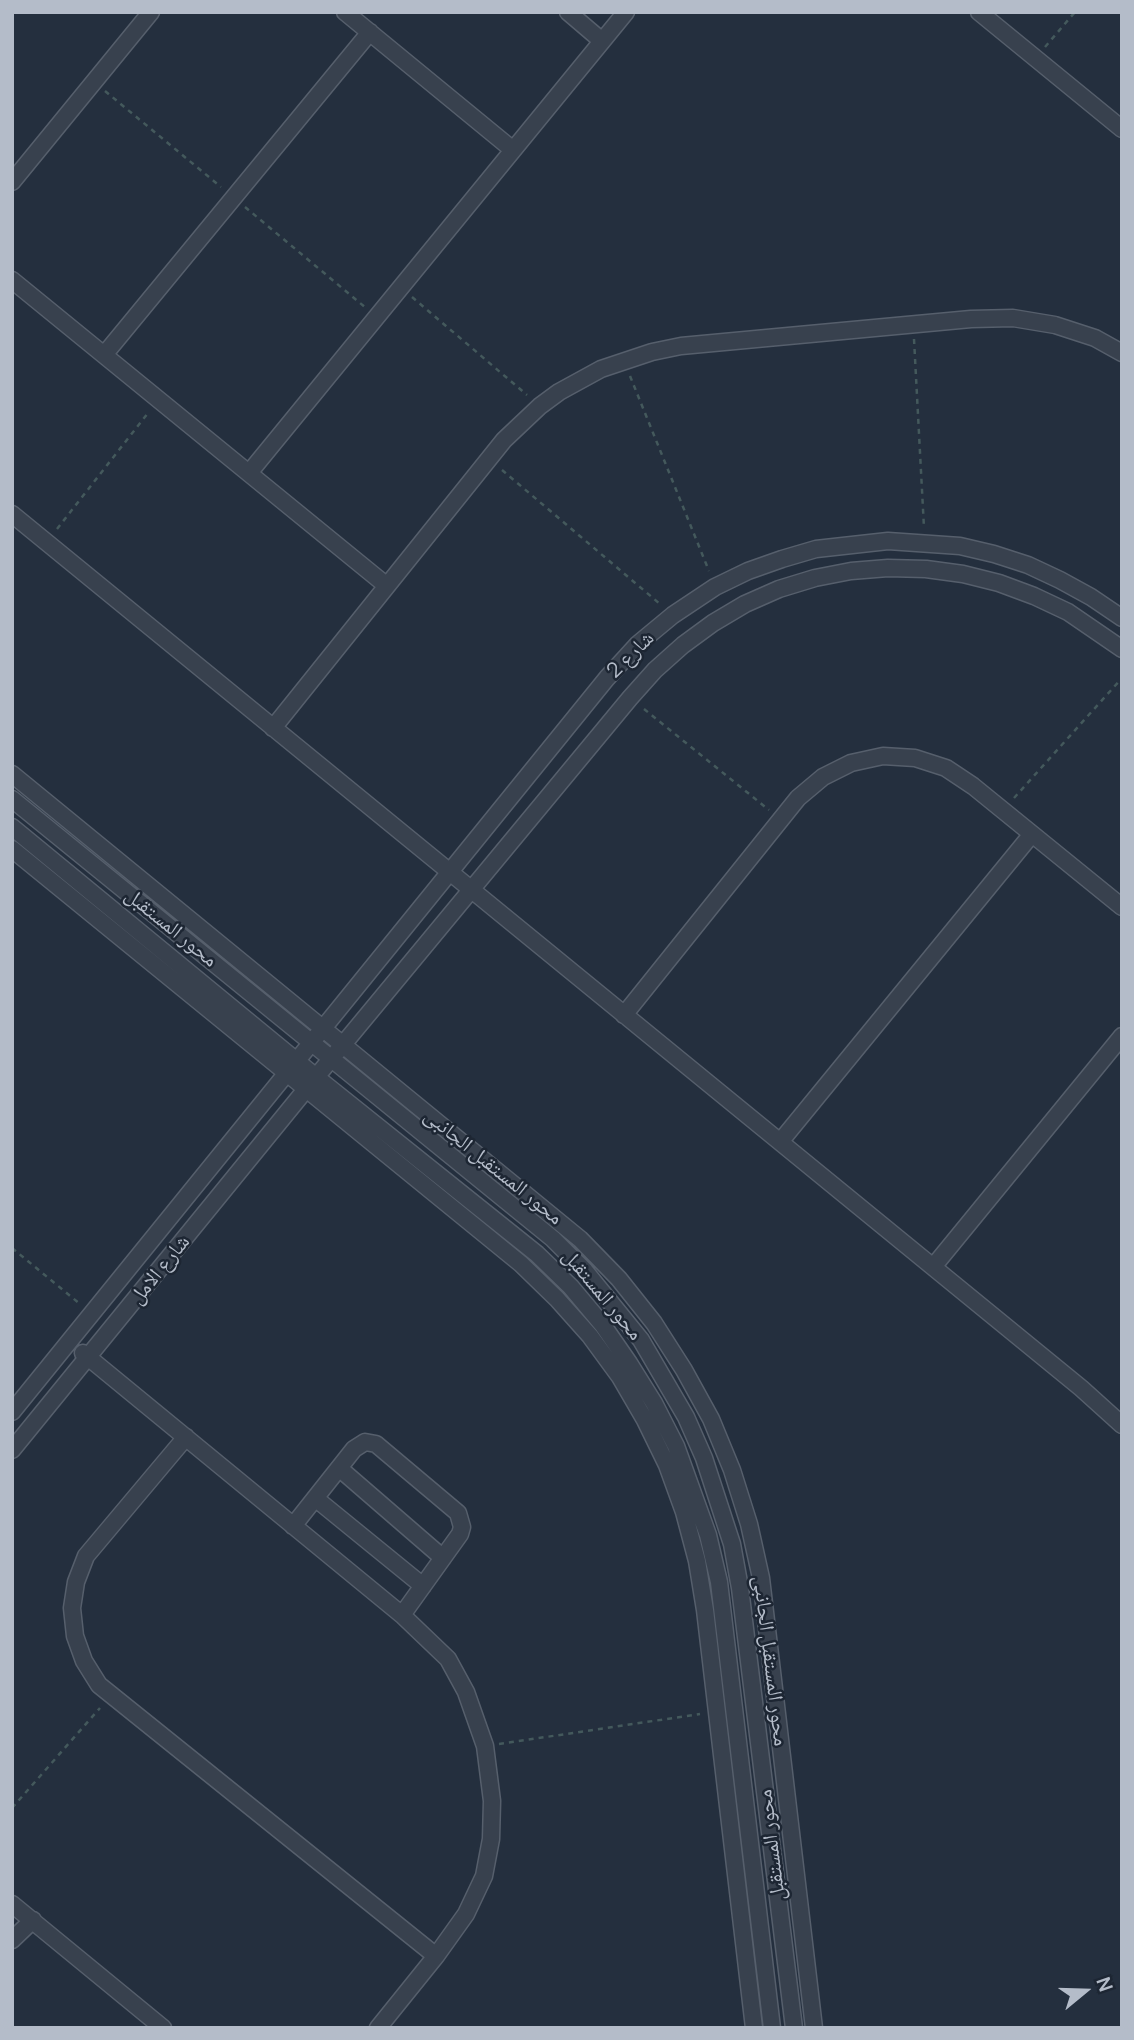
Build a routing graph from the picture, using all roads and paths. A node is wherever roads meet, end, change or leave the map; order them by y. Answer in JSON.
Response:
{"nodes":[{"id":1,"x":151,"y":12,"type":"edge"},
{"id":2,"x":345,"y":12,"type":"edge"},
{"id":3,"x":568,"y":12,"type":"edge"},
{"id":4,"x":626,"y":12,"type":"edge"},
{"id":5,"x":979,"y":12,"type":"edge"},
{"id":6,"x":1075,"y":12,"type":"edge"},
{"id":7,"x":370,"y":32,"type":"junction"},
{"id":8,"x":603,"y":41,"type":"junction"},
{"id":9,"x":1035,"y":58,"type":"junction"},
{"id":10,"x":1122,"y":129,"type":"edge"},
{"id":11,"x":513,"y":150,"type":"junction"},
{"id":12,"x":12,"y":182,"type":"edge"},
{"id":13,"x":12,"y":280,"type":"edge"},
{"id":14,"x":401,"y":287,"type":"junction"},
{"id":15,"x":913,"y":325,"type":"junction"},
{"id":16,"x":1122,"y":352,"type":"edge"},
{"id":17,"x":104,"y":355,"type":"junction"},
{"id":18,"x":623,"y":360,"type":"junction"},
{"id":19,"x":158,"y":399,"type":"junction"},
{"id":20,"x":540,"y":406,"type":"junction"},
{"id":21,"x":488,"y":459,"type":"junction"},
{"id":22,"x":249,"y":473,"type":"junction"},
{"id":23,"x":12,"y":514,"type":"edge"},
{"id":24,"x":47,"y":542,"type":"junction"},
{"id":25,"x":925,"y":542,"type":"junction"},
{"id":26,"x":387,"y":586,"type":"junction"},
{"id":27,"x":715,"y":587,"type":"junction"},
{"id":28,"x":673,"y":615,"type":"junction"},
{"id":29,"x":1122,"y":618,"type":"edge"},
{"id":30,"x":1122,"y":649,"type":"edge"},
{"id":31,"x":1122,"y":678,"type":"edge"},
{"id":32,"x":630,"y":698,"type":"junction"},
{"id":33,"x":272,"y":728,"type":"junction"},
{"id":34,"x":12,"y":774,"type":"edge"},
{"id":35,"x":12,"y":799,"type":"edge"},
{"id":36,"x":1003,"y":810,"type":"junction"},
{"id":37,"x":781,"y":820,"type":"junction"},
{"id":38,"x":12,"y":827,"type":"edge"},
{"id":39,"x":1032,"y":834,"type":"junction"},
{"id":40,"x":26,"y":838,"type":"junction"},
{"id":41,"x":13,"y":851,"type":"edge"},
{"id":42,"x":449,"y":873,"type":"junction"},
{"id":43,"x":471,"y":891,"type":"junction"},
{"id":44,"x":1122,"y":907,"type":"edge"},
{"id":45,"x":624,"y":1015,"type":"junction"},
{"id":46,"x":323,"y":1028,"type":"junction"},
{"id":47,"x":1122,"y":1036,"type":"edge"},
{"id":48,"x":312,"y":1042,"type":"junction"},
{"id":49,"x":343,"y":1045,"type":"junction"},
{"id":50,"x":331,"y":1058,"type":"junction"},
{"id":51,"x":292,"y":1066,"type":"junction"},
{"id":52,"x":312,"y":1083,"type":"junction"},
{"id":53,"x":780,"y":1142,"type":"junction"},
{"id":54,"x":12,"y":1248,"type":"edge"},
{"id":55,"x":933,"y":1267,"type":"junction"},
{"id":56,"x":93,"y":1314,"type":"junction"},
{"id":57,"x":71,"y":1342,"type":"junction"},
{"id":58,"x":89,"y":1358,"type":"junction"},
{"id":59,"x":12,"y":1412,"type":"edge"},
{"id":60,"x":1122,"y":1425,"type":"edge"},
{"id":61,"x":186,"y":1437,"type":"junction"},
{"id":62,"x":12,"y":1450,"type":"edge"},
{"id":63,"x":339,"y":1468,"type":"junction"},
{"id":64,"x":315,"y":1498,"type":"junction"},
{"id":65,"x":293,"y":1526,"type":"junction"},
{"id":66,"x":443,"y":1558,"type":"junction"},
{"id":67,"x":423,"y":1586,"type":"junction"},
{"id":68,"x":402,"y":1615,"type":"junction"},
{"id":69,"x":111,"y":1695,"type":"junction"},
{"id":70,"x":717,"y":1712,"type":"junction"},
{"id":71,"x":485,"y":1746,"type":"junction"},
{"id":72,"x":12,"y":1808,"type":"edge"},
{"id":73,"x":12,"y":1904,"type":"edge"},
{"id":74,"x":33,"y":1920,"type":"junction"},
{"id":75,"x":12,"y":1940,"type":"edge"},
{"id":76,"x":436,"y":1956,"type":"junction"},
{"id":77,"x":163,"y":2028,"type":"edge"},
{"id":78,"x":378,"y":2028,"type":"edge"},
{"id":79,"x":754,"y":2028,"type":"edge"},
{"id":80,"x":772,"y":2028,"type":"edge"},
{"id":81,"x":794,"y":2028,"type":"edge"},
{"id":82,"x":814,"y":2028,"type":"edge"}],
"edges":[{"from":1,"to":12,"type":"street"},
{"from":2,"to":7,"type":"street"},
{"from":3,"to":8,"type":"street"},
{"from":4,"to":8,"type":"street"},
{"from":5,"to":9,"type":"street"},
{"from":6,"to":9,"type":"path"},
{"from":7,"to":11,"type":"street"},
{"from":7,"to":17,"type":"street"},
{"from":8,"to":11,"type":"street"},
{"from":9,"to":10,"type":"street"},
{"from":11,"to":14,"type":"street"},
{"from":13,"to":17,"type":"street"},
{"from":14,"to":20,"type":"path"},
{"from":14,"to":22,"type":"street"},
{"from":15,"to":16,"type":"street"},
{"from":15,"to":18,"type":"street"},
{"from":15,"to":25,"type":"path"},
{"from":17,"to":19,"type":"street"},
{"from":18,"to":20,"type":"street"},
{"from":18,"to":27,"type":"path"},
{"from":19,"to":22,"type":"street"},
{"from":19,"to":24,"type":"path"},
{"from":20,"to":21,"type":"street"},
{"from":21,"to":26,"type":"street"},
{"from":21,"to":28,"type":"path"},
{"from":22,"to":26,"type":"street"},
{"from":23,"to":24,"type":"street"},
{"from":24,"to":33,"type":"street"},
{"from":25,"to":27,"type":"street","name":"شارع 2"},
{"from":25,"to":29,"type":"street","name":"شارع 2"},
{"from":26,"to":33,"type":"street"},
{"from":27,"to":28,"type":"street","name":"شارع 2"},
{"from":28,"to":42,"type":"street","name":"شارع 2"},
{"from":30,"to":32,"type":"street","name":"شارع 2"},
{"from":31,"to":36,"type":"path"},
{"from":32,"to":37,"type":"path"},
{"from":32,"to":43,"type":"street","name":"شارع 2"},
{"from":33,"to":42,"type":"street"},
{"from":34,"to":46,"type":"street","name":"محور المستقبل الجانبى"},
{"from":35,"to":48,"type":"street","name":"محور المستقبل"},
{"from":36,"to":37,"type":"street"},
{"from":36,"to":39,"type":"street"},
{"from":37,"to":45,"type":"street"},
{"from":38,"to":40,"type":"street","name":"محور المستقبل"},
{"from":39,"to":44,"type":"street"},
{"from":39,"to":53,"type":"street"},
{"from":40,"to":41,"type":"street"},
{"from":40,"to":51,"type":"street","name":"محور المستقبل"},
{"from":41,"to":51,"type":"street"},
{"from":42,"to":43,"type":"street"},
{"from":42,"to":46,"type":"street","name":"شارع 2"},
{"from":43,"to":45,"type":"street"},
{"from":43,"to":49,"type":"street","name":"شارع 2"},
{"from":45,"to":53,"type":"street"},
{"from":46,"to":48,"type":"street","name":"شارع 2"},
{"from":46,"to":49,"type":"street","name":"محور المستقبل الجانبى"},
{"from":47,"to":55,"type":"street"},
{"from":48,"to":50,"type":"street","name":"محور المستقبل"},
{"from":48,"to":51,"type":"street","name":"شارع 2"},
{"from":49,"to":50,"type":"street","name":"شارع 2"},
{"from":49,"to":82,"type":"street","name":"محور المستقبل الجانبى"},
{"from":50,"to":52,"type":"street","name":"شارع 2"},
{"from":50,"to":81,"type":"street","name":"محور المستقبل"},
{"from":51,"to":52,"type":"street"},
{"from":51,"to":56,"type":"street","name":"شارع الامل"},
{"from":52,"to":58,"type":"street","name":"شارع الامل"},
{"from":52,"to":70,"type":"street"},
{"from":52,"to":80,"type":"street","name":"محور المستقبل"},
{"from":53,"to":55,"type":"street"},
{"from":54,"to":56,"type":"path"},
{"from":55,"to":60,"type":"street"},
{"from":56,"to":57,"type":"street","name":"شارع الامل"},
{"from":57,"to":58,"type":"street"},
{"from":57,"to":59,"type":"street","name":"شارع الامل"},
{"from":58,"to":61,"type":"street"},
{"from":58,"to":62,"type":"street","name":"شارع الامل"},
{"from":61,"to":65,"type":"street"},
{"from":61,"to":69,"type":"street"},
{"from":63,"to":64,"type":"street"},
{"from":63,"to":66,"type":"street"},
{"from":63,"to":66,"type":"street"},
{"from":64,"to":65,"type":"street"},
{"from":64,"to":67,"type":"street"},
{"from":65,"to":68,"type":"street"},
{"from":66,"to":67,"type":"street"},
{"from":67,"to":68,"type":"street"},
{"from":68,"to":71,"type":"street"},
{"from":69,"to":72,"type":"path"},
{"from":69,"to":76,"type":"street"},
{"from":70,"to":71,"type":"path"},
{"from":70,"to":79,"type":"street"},
{"from":71,"to":76,"type":"street"},
{"from":73,"to":74,"type":"street"},
{"from":74,"to":75,"type":"street"},
{"from":74,"to":77,"type":"street"},
{"from":76,"to":78,"type":"street"}]}
